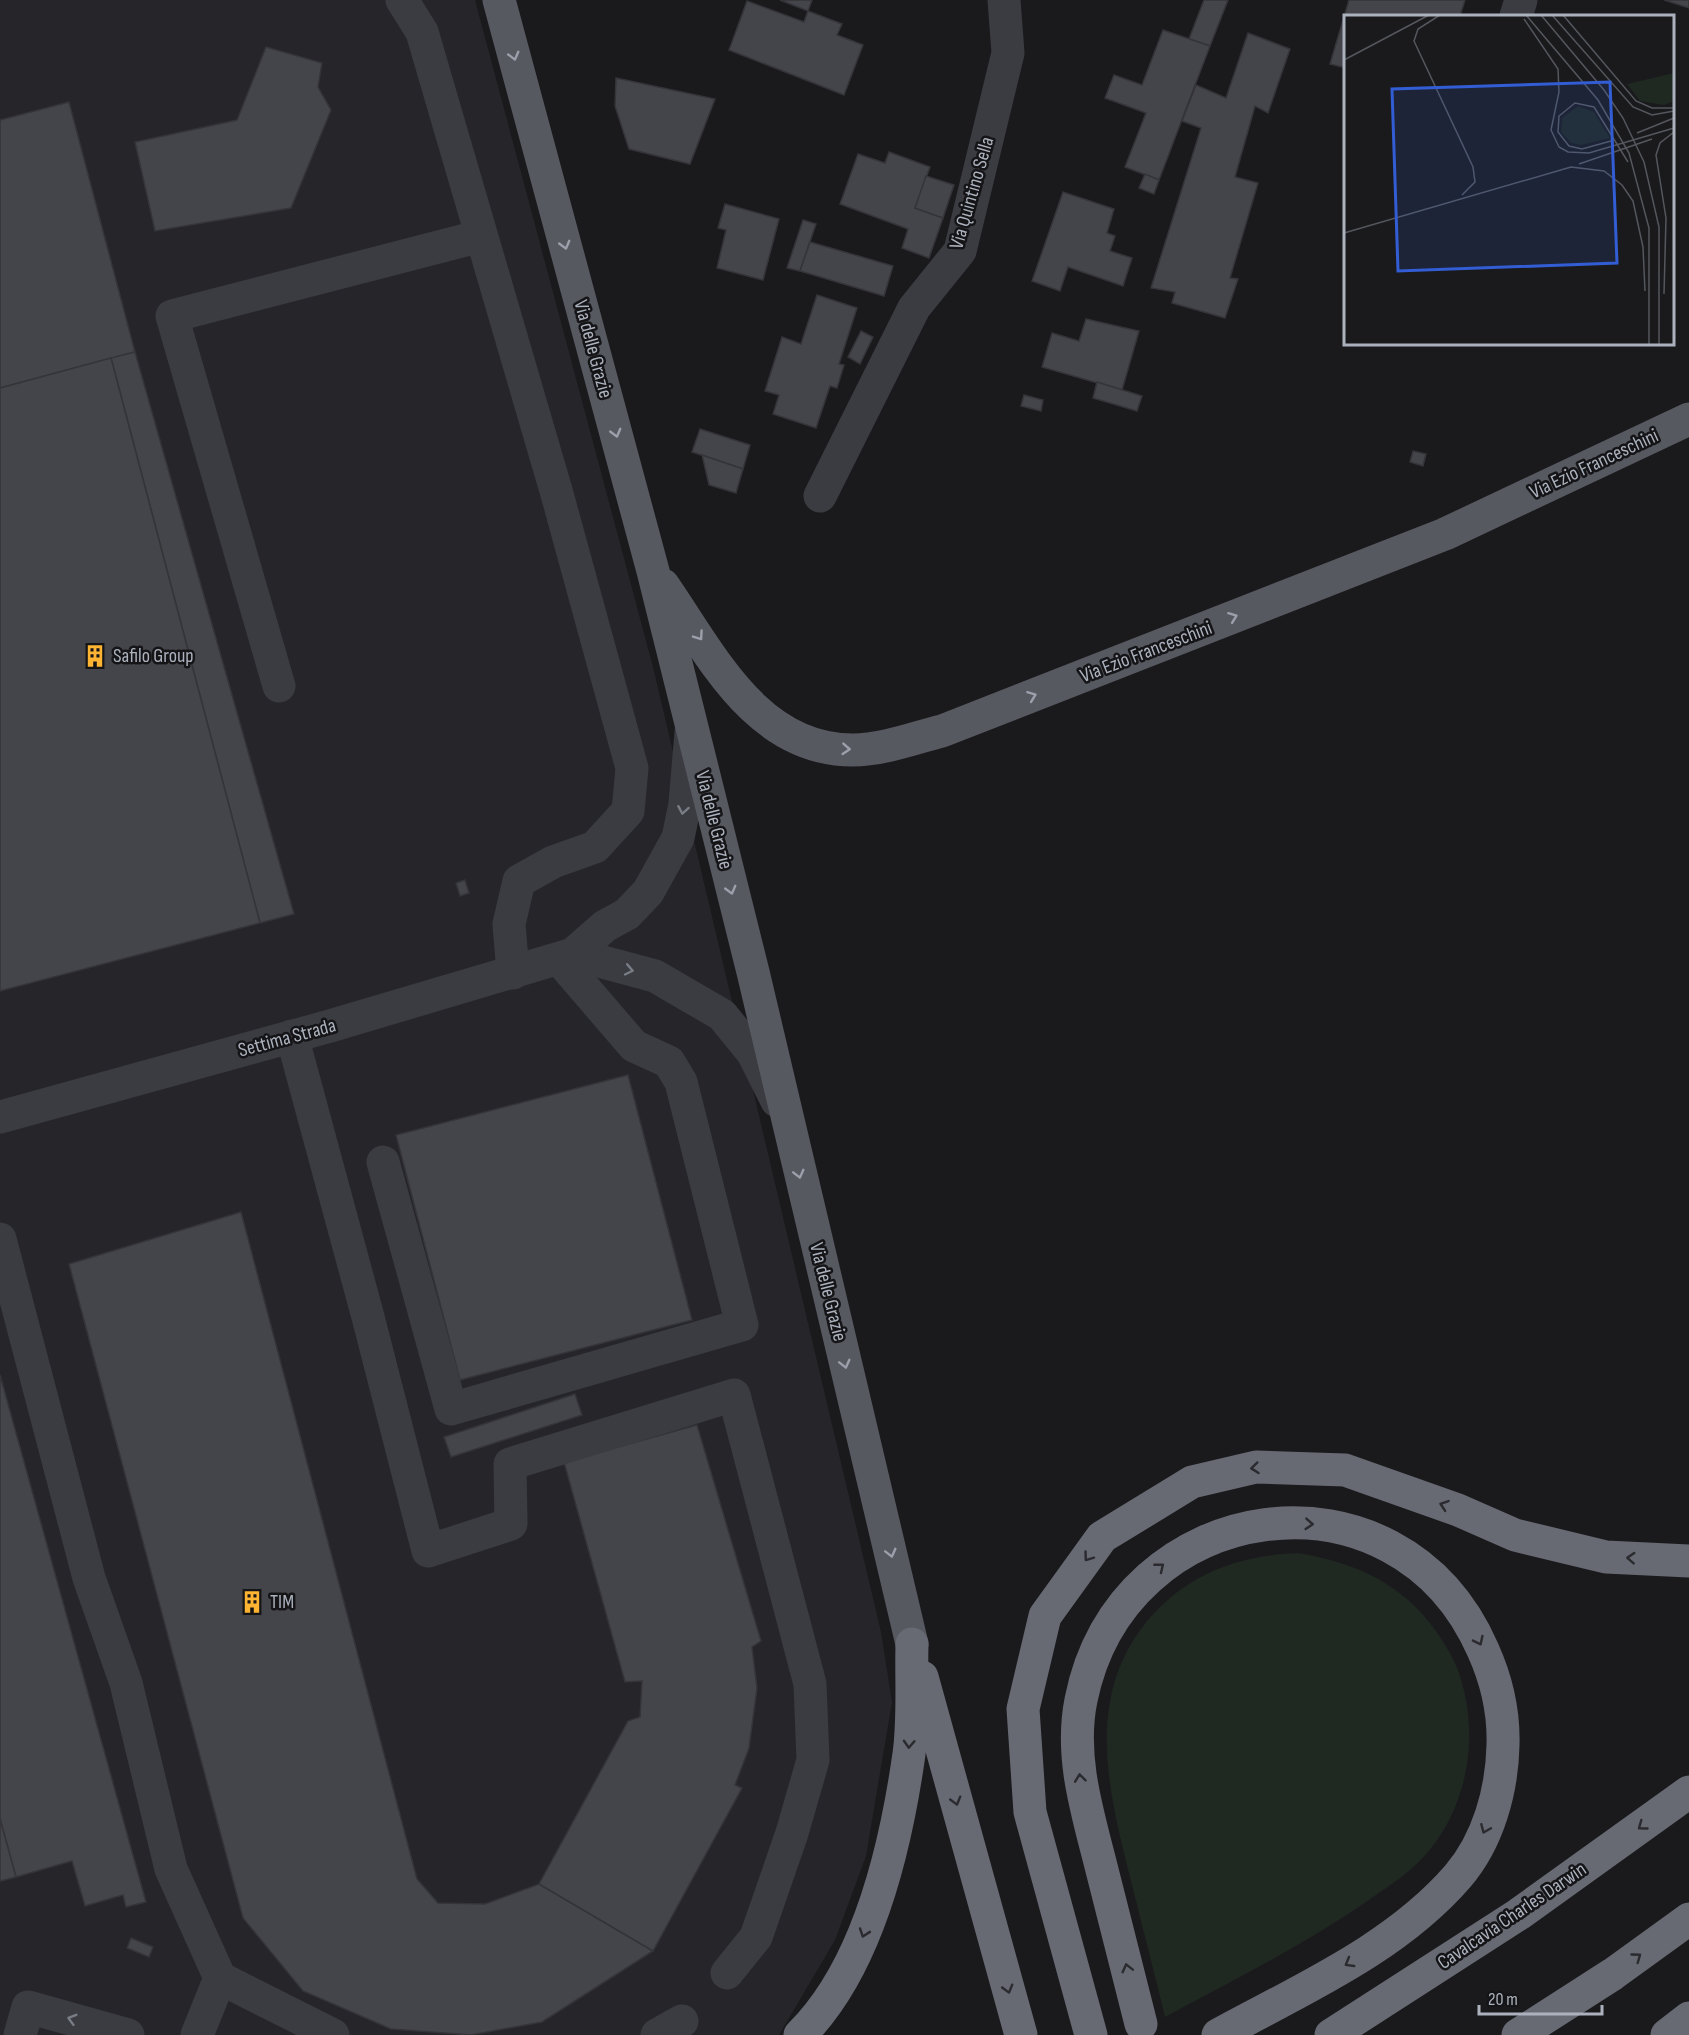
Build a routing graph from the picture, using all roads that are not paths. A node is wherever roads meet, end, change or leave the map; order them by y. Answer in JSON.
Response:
{"nodes":[{"id":1,"x":402,"y":0,"type":"edge"},
{"id":2,"x":499,"y":0,"type":"edge"},
{"id":3,"x":1004,"y":0,"type":"edge"},
{"id":4,"x":1521,"y":0,"type":"edge"},
{"id":5,"x":1516,"y":15,"type":"edge"},
{"id":6,"x":481,"y":236,"type":"junction"},
{"id":7,"x":1689,"y":420,"type":"edge"},
{"id":8,"x":820,"y":496,"type":"dead end"},
{"id":9,"x":653,"y":571,"type":"junction"},
{"id":10,"x":279,"y":686,"type":"dead end"},
{"id":11,"x":691,"y":731,"type":"junction"},
{"id":12,"x":566,"y":957,"type":"junction"},
{"id":13,"x":513,"y":973,"type":"junction"},
{"id":14,"x":292,"y":1036,"type":"junction"},
{"id":15,"x":0,"y":1117,"type":"edge"},
{"id":16,"x":786,"y":1117,"type":"junction"},
{"id":17,"x":383,"y":1162,"type":"dead end"},
{"id":18,"x":0,"y":1239,"type":"edge"},
{"id":19,"x":1689,"y":1561,"type":"edge"},
{"id":20,"x":912,"y":1644,"type":"junction"},
{"id":21,"x":1689,"y":1792,"type":"edge"},
{"id":22,"x":1689,"y":1919,"type":"edge"},
{"id":23,"x":726,"y":1973,"type":"dead end"},
{"id":24,"x":220,"y":1978,"type":"junction"},
{"id":25,"x":1689,"y":2018,"type":"edge"},
{"id":26,"x":1141,"y":2024,"type":"dead end"},
{"id":27,"x":20,"y":2035,"type":"edge"},
{"id":28,"x":128,"y":2035,"type":"edge"},
{"id":29,"x":197,"y":2035,"type":"edge"},
{"id":30,"x":333,"y":2035,"type":"edge"},
{"id":31,"x":800,"y":2035,"type":"edge"},
{"id":32,"x":1021,"y":2035,"type":"edge"},
{"id":33,"x":1091,"y":2035,"type":"edge"},
{"id":34,"x":1218,"y":2035,"type":"edge"},
{"id":35,"x":1331,"y":2035,"type":"edge"},
{"id":36,"x":1518,"y":2035,"type":"edge"},
{"id":37,"x":1666,"y":2035,"type":"edge"}],
"edges":[{"from":1,"to":6,"type":"street"},
{"from":2,"to":9,"type":"main road","name":"Via delle Grazie","one_way":true},
{"from":3,"to":8,"type":"street","name":"Via Quintino Sella"},
{"from":4,"to":5,"type":"street"},
{"from":6,"to":10,"type":"street"},
{"from":6,"to":13,"type":"street"},
{"from":9,"to":7,"type":"main road","name":"Via Ezio Franceschini","one_way":true},
{"from":9,"to":11,"type":"main road","name":"Via delle Grazie"},
{"from":11,"to":12,"type":"street","name":"Settima Strada","one_way":true},
{"from":11,"to":16,"type":"main road","name":"Via delle Grazie","one_way":true},
{"from":12,"to":13,"type":"street","name":"Settima Strada"},
{"from":12,"to":16,"type":"street","one_way":true},
{"from":12,"to":17,"type":"street"},
{"from":13,"to":14,"type":"street","name":"Settima Strada"},
{"from":14,"to":15,"type":"street","name":"Settima Strada"},
{"from":14,"to":23,"type":"street"},
{"from":16,"to":20,"type":"main road","name":"Via delle Grazie","one_way":true},
{"from":18,"to":24,"type":"street"},
{"from":19,"to":33,"type":"highway","one_way":true},
{"from":20,"to":31,"type":"highway","one_way":true},
{"from":20,"to":32,"type":"highway","one_way":true},
{"from":21,"to":35,"type":"highway","name":"Cavalcavia Charles Darwin","one_way":true},
{"from":36,"to":22,"type":"highway","one_way":true},
{"from":24,"to":29,"type":"street"},
{"from":24,"to":30,"type":"street"},
{"from":25,"to":37,"type":"highway"},
{"from":26,"to":34,"type":"highway","one_way":true},
{"from":28,"to":27,"type":"street","one_way":true}]}
